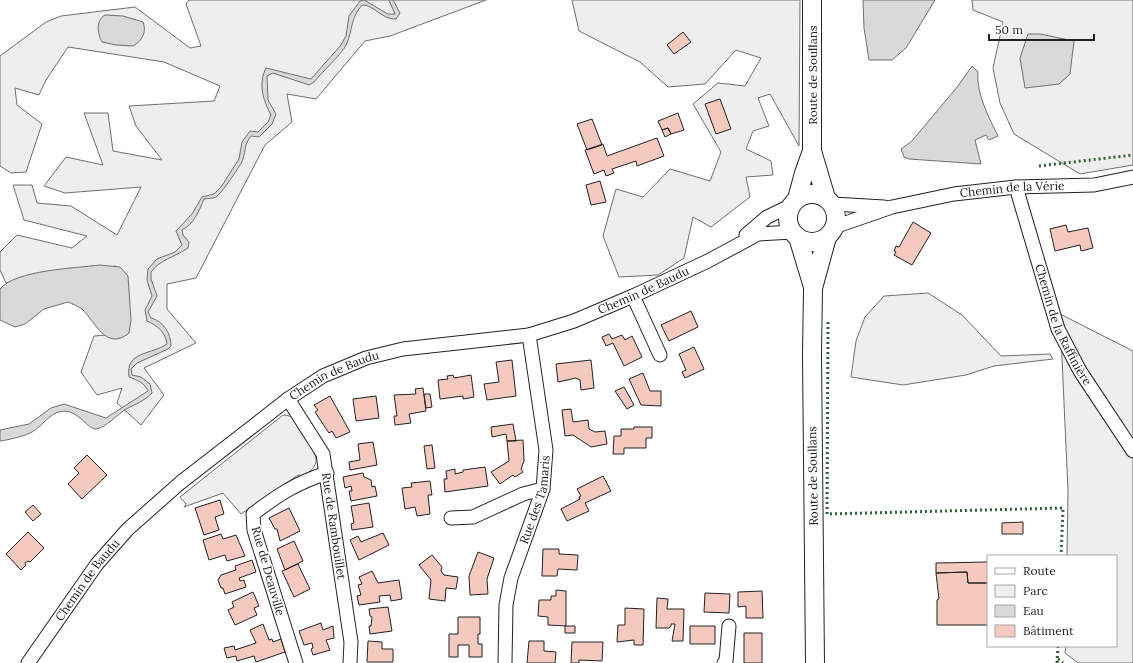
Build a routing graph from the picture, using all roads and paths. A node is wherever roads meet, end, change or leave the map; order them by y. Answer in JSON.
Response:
{"nodes":[{"id":1,"x":812,"y":0,"type":"edge"},
{"id":2,"x":812,"y":151,"type":"junction"},
{"id":3,"x":1133,"y":177,"type":"edge"},
{"id":4,"x":1016,"y":187,"type":"junction"},
{"id":5,"x":829,"y":201,"type":"junction"},
{"id":6,"x":794,"y":202,"type":"junction"},
{"id":7,"x":892,"y":207,"type":"junction"},
{"id":8,"x":831,"y":232,"type":"junction"},
{"id":9,"x":796,"y":235,"type":"junction"},
{"id":10,"x":734,"y":245,"type":"junction"},
{"id":11,"x":814,"y":288,"type":"junction"},
{"id":12,"x":633,"y":296,"type":"junction"},
{"id":13,"x":529,"y":335,"type":"junction"},
{"id":14,"x":660,"y":355,"type":"dead end"},
{"id":15,"x":288,"y":399,"type":"junction"},
{"id":16,"x":1133,"y":451,"type":"edge"},
{"id":17,"x":327,"y":473,"type":"junction"},
{"id":18,"x":543,"y":489,"type":"junction"},
{"id":19,"x":451,"y":518,"type":"dead end"},
{"id":20,"x":728,"y":626,"type":"dead end"},
{"id":21,"x":28,"y":663,"type":"edge"},
{"id":22,"x":296,"y":663,"type":"edge"},
{"id":23,"x":350,"y":663,"type":"edge"},
{"id":24,"x":505,"y":663,"type":"edge"},
{"id":25,"x":724,"y":663,"type":"edge"},
{"id":26,"x":815,"y":663,"type":"edge"}],
"edges":[{"from":1,"to":2,"type":"main road","name":"Route de Soullans"},
{"from":2,"to":5,"type":"main road","name":"Route de Soullans"},
{"from":2,"to":6,"type":"main road","name":"Route de Soullans"},
{"from":3,"to":4,"type":"street","name":"Chemin de la Vérie"},
{"from":4,"to":7,"type":"street","name":"Chemin de la Vérie"},
{"from":4,"to":16,"type":"street","name":"Chemin de la Raffinière"},
{"from":5,"to":6,"type":"main road"},
{"from":5,"to":7,"type":"street","name":"Chemin de la Vérie"},
{"from":5,"to":8,"type":"main road"},
{"from":6,"to":9,"type":"main road"},
{"from":6,"to":10,"type":"street","name":"Chemin de Baudu"},
{"from":7,"to":8,"type":"street","name":"Chemin de la Vérie"},
{"from":8,"to":9,"type":"main road"},
{"from":8,"to":11,"type":"main road","name":"Route de Soullans"},
{"from":9,"to":10,"type":"street","name":"Chemin de Baudu"},
{"from":9,"to":11,"type":"main road","name":"Route de Soullans"},
{"from":10,"to":12,"type":"street","name":"Chemin de Baudu"},
{"from":11,"to":26,"type":"main road","name":"Route de Soullans"},
{"from":12,"to":13,"type":"street","name":"Chemin de Baudu"},
{"from":12,"to":14,"type":"street"},
{"from":13,"to":15,"type":"street","name":"Chemin de Baudu"},
{"from":13,"to":18,"type":"street","name":"Rue des Tamaris"},
{"from":15,"to":17,"type":"street","name":"Rue de Rambouillet"},
{"from":15,"to":21,"type":"street","name":"Chemin de Baudu"},
{"from":17,"to":22,"type":"street","name":"Rue de Deauville"},
{"from":17,"to":23,"type":"street","name":"Rue de Rambouillet"},
{"from":18,"to":19,"type":"street"},
{"from":18,"to":24,"type":"street","name":"Rue des Tamaris"},
{"from":20,"to":25,"type":"street"}]}
